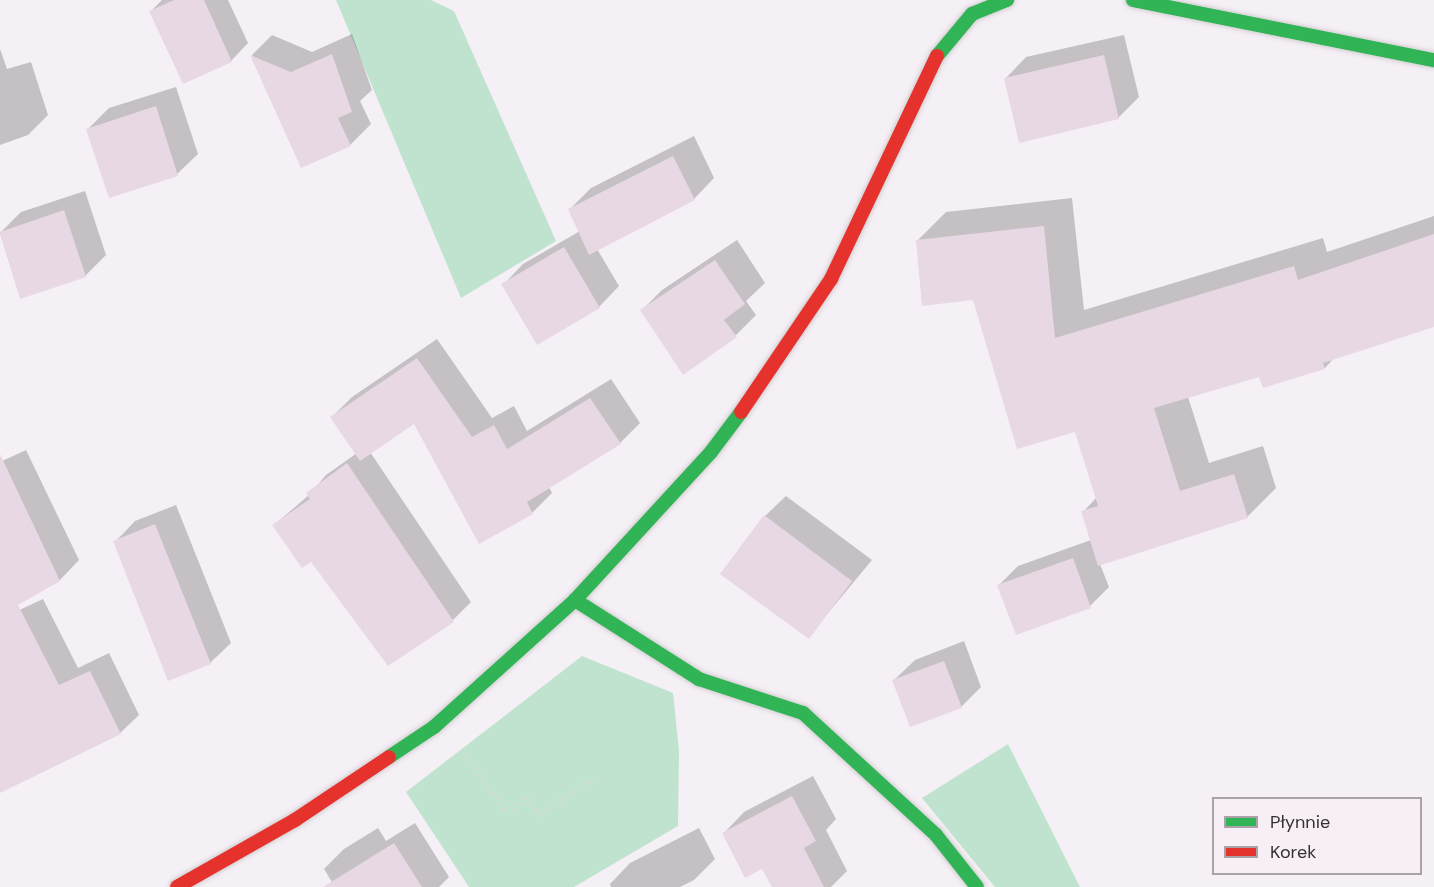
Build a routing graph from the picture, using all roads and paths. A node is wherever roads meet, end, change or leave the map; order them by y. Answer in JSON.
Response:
{"nodes":[{"id":1,"x":1007,"y":0,"type":"edge"},
{"id":2,"x":1132,"y":0,"type":"edge"},
{"id":3,"x":1434,"y":60,"type":"edge"},
{"id":4,"x":575,"y":600,"type":"junction"},
{"id":5,"x":462,"y":750,"type":"dead end"},
{"id":6,"x":597,"y":777,"type":"dead end"},
{"id":7,"x":177,"y":887,"type":"edge"},
{"id":8,"x":977,"y":887,"type":"edge"}],
"edges":[{"from":1,"to":4,"type":"street"},
{"from":2,"to":3,"type":"street"},
{"from":4,"to":7,"type":"street"},
{"from":4,"to":8,"type":"street"},
{"from":5,"to":6,"type":"path"}]}
